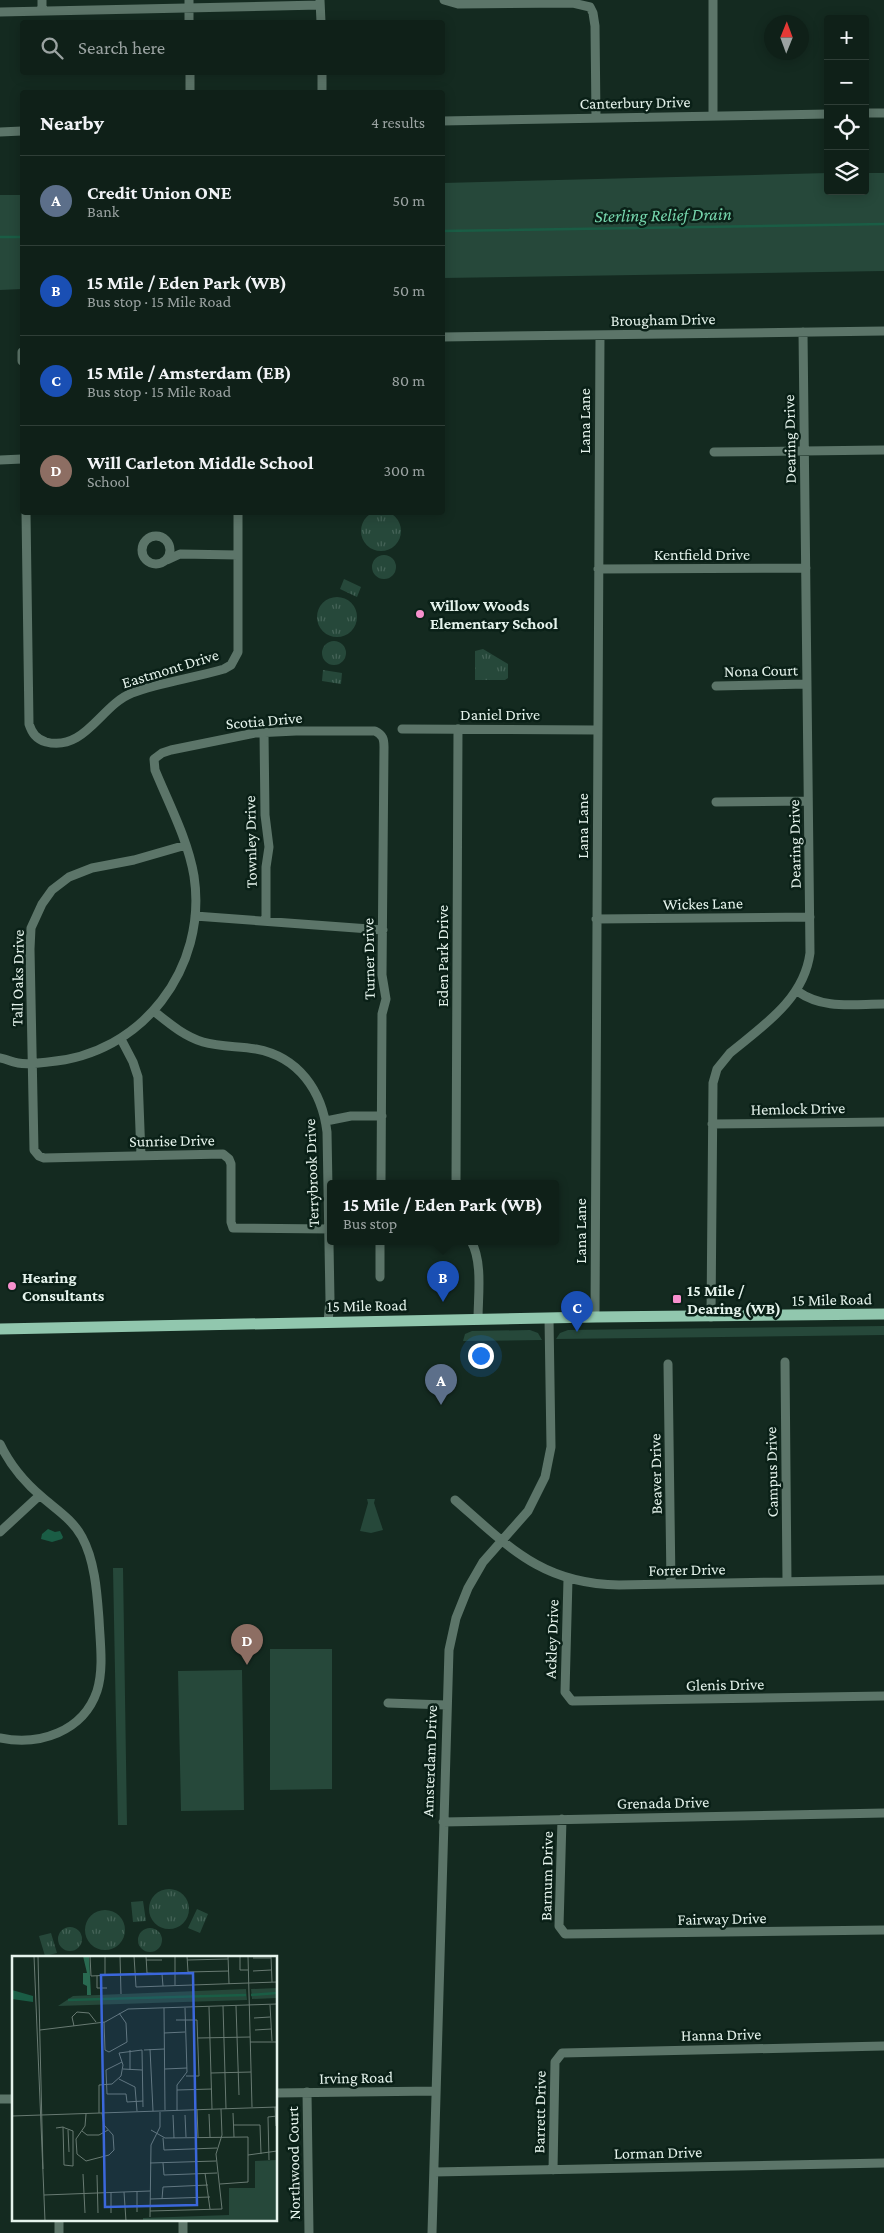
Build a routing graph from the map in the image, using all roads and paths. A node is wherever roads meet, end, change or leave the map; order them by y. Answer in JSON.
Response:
{"nodes":[{"id":1,"x":42,"y":0,"type":"edge"},
{"id":2,"x":444,"y":0,"type":"edge"},
{"id":3,"x":713,"y":0,"type":"edge"},
{"id":4,"x":320,"y":3,"type":"edge"},
{"id":5,"x":189,"y":4,"type":"edge"},
{"id":6,"x":42,"y":11,"type":"junction"},
{"id":7,"x":0,"y":12,"type":"edge"},
{"id":8,"x":189,"y":20,"type":"edge"},
{"id":9,"x":321,"y":20,"type":"edge"},
{"id":10,"x":190,"y":75,"type":"edge"},
{"id":11,"x":322,"y":75,"type":"edge"},
{"id":12,"x":190,"y":90,"type":"edge"},
{"id":13,"x":322,"y":90,"type":"edge"},
{"id":14,"x":869,"y":113,"type":"edge"},
{"id":15,"x":884,"y":113,"type":"edge"},
{"id":16,"x":824,"y":114,"type":"edge"},
{"id":17,"x":713,"y":115,"type":"junction"},
{"id":18,"x":596,"y":118,"type":"junction"},
{"id":19,"x":445,"y":121,"type":"edge"},
{"id":20,"x":20,"y":131,"type":"edge"},
{"id":21,"x":0,"y":132,"type":"edge"},
{"id":22,"x":884,"y":331,"type":"edge"},
{"id":23,"x":803,"y":332,"type":"junction"},
{"id":24,"x":600,"y":335,"type":"junction"},
{"id":25,"x":445,"y":337,"type":"edge"},
{"id":26,"x":884,"y":450,"type":"edge"},
{"id":27,"x":805,"y":451,"type":"junction"},
{"id":28,"x":714,"y":452,"type":"dead end"},
{"id":29,"x":20,"y":459,"type":"edge"},
{"id":30,"x":0,"y":460,"type":"edge"},
{"id":31,"x":26,"y":515,"type":"edge"},
{"id":32,"x":238,"y":515,"type":"edge"},
{"id":33,"x":170,"y":549,"type":"junction"},
{"id":34,"x":180,"y":554,"type":"junction"},
{"id":35,"x":238,"y":555,"type":"junction"},
{"id":36,"x":167,"y":560,"type":"junction"},
{"id":37,"x":806,"y":568,"type":"junction"},
{"id":38,"x":598,"y":569,"type":"junction"},
{"id":39,"x":807,"y":684,"type":"junction"},
{"id":40,"x":716,"y":686,"type":"dead end"},
{"id":41,"x":402,"y":728,"type":"dead end"},
{"id":42,"x":458,"y":729,"type":"junction"},
{"id":43,"x":598,"y":730,"type":"junction"},
{"id":44,"x":264,"y":732,"type":"junction"},
{"id":45,"x":381,"y":734,"type":"joint"},
{"id":46,"x":808,"y":800,"type":"junction"},
{"id":47,"x":716,"y":802,"type":"dead end"},
{"id":48,"x":186,"y":846,"type":"junction"},
{"id":49,"x":195,"y":916,"type":"junction"},
{"id":50,"x":810,"y":917,"type":"junction"},
{"id":51,"x":596,"y":919,"type":"junction"},
{"id":52,"x":266,"y":921,"type":"junction"},
{"id":53,"x":383,"y":930,"type":"junction"},
{"id":54,"x":798,"y":991,"type":"junction"},
{"id":55,"x":884,"y":1004,"type":"edge"},
{"id":56,"x":155,"y":1012,"type":"junction"},
{"id":57,"x":121,"y":1039,"type":"junction"},
{"id":58,"x":0,"y":1058,"type":"edge"},
{"id":59,"x":32,"y":1064,"type":"junction"},
{"id":60,"x":382,"y":1116,"type":"junction"},
{"id":61,"x":326,"y":1121,"type":"junction"},
{"id":62,"x":884,"y":1122,"type":"edge"},
{"id":63,"x":712,"y":1124,"type":"junction"},
{"id":64,"x":37,"y":1154,"type":"joint"},
{"id":65,"x":141,"y":1156,"type":"junction"},
{"id":66,"x":328,"y":1180,"type":"edge"},
{"id":67,"x":381,"y":1180,"type":"edge"},
{"id":68,"x":456,"y":1180,"type":"edge"},
{"id":69,"x":327,"y":1229,"type":"edge"},
{"id":70,"x":329,"y":1245,"type":"edge"},
{"id":71,"x":380,"y":1245,"type":"edge"},
{"id":72,"x":473,"y":1245,"type":"edge"},
{"id":73,"x":380,"y":1277,"type":"dead end"},
{"id":74,"x":884,"y":1314,"type":"edge"},
{"id":75,"x":595,"y":1317,"type":"junction"},
{"id":76,"x":711,"y":1317,"type":"junction"},
{"id":77,"x":549,"y":1318,"type":"junction"},
{"id":78,"x":478,"y":1320,"type":"junction"},
{"id":79,"x":328,"y":1322,"type":"junction"},
{"id":80,"x":0,"y":1329,"type":"edge"},
{"id":81,"x":785,"y":1362,"type":"dead end"},
{"id":82,"x":668,"y":1364,"type":"dead end"},
{"id":83,"x":0,"y":1444,"type":"edge"},
{"id":84,"x":40,"y":1495,"type":"junction"},
{"id":85,"x":455,"y":1500,"type":"dead end"},
{"id":86,"x":0,"y":1532,"type":"edge"},
{"id":87,"x":502,"y":1540,"type":"junction"},
{"id":88,"x":568,"y":1579,"type":"junction"},
{"id":89,"x":884,"y":1580,"type":"edge"},
{"id":90,"x":788,"y":1582,"type":"junction"},
{"id":91,"x":671,"y":1584,"type":"junction"},
{"id":92,"x":884,"y":1696,"type":"edge"},
{"id":93,"x":568,"y":1699,"type":"joint"},
{"id":94,"x":388,"y":1703,"type":"dead end"},
{"id":95,"x":446,"y":1705,"type":"junction"},
{"id":96,"x":0,"y":1738,"type":"edge"},
{"id":97,"x":884,"y":1813,"type":"edge"},
{"id":98,"x":562,"y":1819,"type":"junction"},
{"id":99,"x":443,"y":1822,"type":"junction"},
{"id":100,"x":884,"y":1930,"type":"edge"},
{"id":101,"x":562,"y":1932,"type":"joint"},
{"id":102,"x":884,"y":2046,"type":"edge"},
{"id":103,"x":558,"y":2055,"type":"joint"},
{"id":104,"x":436,"y":2091,"type":"junction"},
{"id":105,"x":307,"y":2092,"type":"junction"},
{"id":106,"x":278,"y":2093,"type":"edge"},
{"id":107,"x":884,"y":2163,"type":"edge"},
{"id":108,"x":553,"y":2170,"type":"junction"},
{"id":109,"x":434,"y":2172,"type":"junction"},
{"id":110,"x":58,"y":2220,"type":"edge"},
{"id":111,"x":183,"y":2220,"type":"edge"},
{"id":112,"x":59,"y":2233,"type":"edge"},
{"id":113,"x":184,"y":2233,"type":"edge"},
{"id":114,"x":309,"y":2233,"type":"edge"},
{"id":115,"x":432,"y":2233,"type":"edge"}],
"edges":[{"from":1,"to":6,"type":"street"},
{"from":2,"to":18,"type":"street"},
{"from":3,"to":17,"type":"street"},
{"from":4,"to":5,"type":"street"},
{"from":4,"to":9,"type":"street"},
{"from":5,"to":6,"type":"street"},
{"from":5,"to":8,"type":"street"},
{"from":6,"to":7,"type":"street"},
{"from":10,"to":12,"type":"street"},
{"from":11,"to":13,"type":"street"},
{"from":14,"to":15,"type":"street"},
{"from":16,"to":17,"type":"street","name":"Canterbury Drive"},
{"from":17,"to":18,"type":"street","name":"Canterbury Drive"},
{"from":18,"to":19,"type":"street","name":"Canterbury Drive"},
{"from":20,"to":21,"type":"street"},
{"from":22,"to":23,"type":"street","name":"Brougham Drive"},
{"from":23,"to":24,"type":"street","name":"Brougham Drive"},
{"from":23,"to":27,"type":"street","name":"Dearing Drive"},
{"from":24,"to":25,"type":"street","name":"Brougham Drive"},
{"from":24,"to":38,"type":"street","name":"Lana Lane"},
{"from":26,"to":27,"type":"street"},
{"from":27,"to":28,"type":"street"},
{"from":27,"to":37,"type":"street","name":"Dearing Drive"},
{"from":29,"to":30,"type":"street"},
{"from":31,"to":35,"type":"street","name":"Eastmont Drive"},
{"from":32,"to":35,"type":"street","name":"Eastmont Drive"},
{"from":33,"to":34,"type":"street"},
{"from":33,"to":36,"type":"street"},
{"from":33,"to":36,"type":"street"},
{"from":34,"to":35,"type":"street"},
{"from":34,"to":36,"type":"street"},
{"from":37,"to":38,"type":"street","name":"Kentfield Drive"},
{"from":37,"to":39,"type":"street","name":"Dearing Drive"},
{"from":38,"to":43,"type":"street","name":"Lana Lane"},
{"from":39,"to":40,"type":"street","name":"Nona Court"},
{"from":39,"to":46,"type":"street","name":"Dearing Drive"},
{"from":41,"to":42,"type":"street","name":"Daniel Drive"},
{"from":42,"to":43,"type":"street","name":"Daniel Drive"},
{"from":42,"to":68,"type":"street","name":"Eden Park Drive"},
{"from":43,"to":51,"type":"street","name":"Lana Lane"},
{"from":44,"to":45,"type":"street","name":"Scotia Drive"},
{"from":44,"to":48,"type":"street","name":"Scotia Drive"},
{"from":44,"to":52,"type":"street","name":"Townley Drive"},
{"from":45,"to":53,"type":"street","name":"Turner Drive"},
{"from":46,"to":47,"type":"street"},
{"from":46,"to":50,"type":"street","name":"Dearing Drive"},
{"from":48,"to":49,"type":"street"},
{"from":48,"to":59,"type":"street","name":"Tall Oaks Drive"},
{"from":49,"to":52,"type":"street"},
{"from":49,"to":56,"type":"street"},
{"from":50,"to":51,"type":"street","name":"Wickes Lane"},
{"from":50,"to":54,"type":"street","name":"Dearing Drive"},
{"from":51,"to":75,"type":"street","name":"Lana Lane"},
{"from":52,"to":53,"type":"street"},
{"from":53,"to":60,"type":"street","name":"Turner Drive"},
{"from":54,"to":55,"type":"street"},
{"from":54,"to":63,"type":"street","name":"Dearing Drive"},
{"from":56,"to":57,"type":"street"},
{"from":56,"to":61,"type":"street","name":"Terrybrook Drive"},
{"from":57,"to":59,"type":"street"},
{"from":57,"to":65,"type":"street"},
{"from":58,"to":59,"type":"street"},
{"from":59,"to":64,"type":"street","name":"Tall Oaks Drive"},
{"from":60,"to":61,"type":"street"},
{"from":60,"to":67,"type":"street","name":"Turner Drive"},
{"from":61,"to":66,"type":"street","name":"Terrybrook Drive"},
{"from":62,"to":63,"type":"street","name":"Hemlock Drive"},
{"from":63,"to":76,"type":"street","name":"Dearing Drive"},
{"from":64,"to":65,"type":"street","name":"Sunrise Drive"},
{"from":65,"to":69,"type":"street","name":"Sunrise Drive"},
{"from":70,"to":79,"type":"street","name":"Terrybrook Drive"},
{"from":71,"to":73,"type":"street"},
{"from":72,"to":78,"type":"street"},
{"from":74,"to":76,"type":"main road","name":"15 Mile Road"},
{"from":75,"to":76,"type":"main road","name":"15 Mile Road"},
{"from":75,"to":77,"type":"main road","name":"15 Mile Road"},
{"from":77,"to":78,"type":"main road","name":"15 Mile Road"},
{"from":77,"to":87,"type":"street","name":"Amsterdam Drive"},
{"from":78,"to":79,"type":"main road","name":"15 Mile Road"},
{"from":79,"to":80,"type":"main road","name":"15 Mile Road"},
{"from":81,"to":90,"type":"street","name":"Campus Drive"},
{"from":82,"to":91,"type":"street","name":"Beaver Drive"},
{"from":83,"to":84,"type":"street"},
{"from":84,"to":86,"type":"street"},
{"from":84,"to":96,"type":"street"},
{"from":85,"to":87,"type":"street","name":"Forrer Drive"},
{"from":87,"to":88,"type":"street","name":"Forrer Drive"},
{"from":87,"to":95,"type":"street","name":"Amsterdam Drive"},
{"from":88,"to":91,"type":"street","name":"Forrer Drive"},
{"from":88,"to":93,"type":"street","name":"Ackley Drive"},
{"from":89,"to":90,"type":"street","name":"Forrer Drive"},
{"from":90,"to":91,"type":"street","name":"Forrer Drive"},
{"from":92,"to":93,"type":"street","name":"Glenis Drive"},
{"from":94,"to":95,"type":"street"},
{"from":95,"to":99,"type":"street","name":"Amsterdam Drive"},
{"from":97,"to":98,"type":"street","name":"Grenada Drive"},
{"from":98,"to":99,"type":"street","name":"Grenada Drive"},
{"from":98,"to":101,"type":"street","name":"Barnum Drive"},
{"from":99,"to":104,"type":"street","name":"Amsterdam Drive"},
{"from":100,"to":101,"type":"street","name":"Fairway Drive"},
{"from":102,"to":103,"type":"street","name":"Hanna Drive"},
{"from":103,"to":108,"type":"street","name":"Barrett Drive"},
{"from":104,"to":105,"type":"street","name":"Irving Road"},
{"from":104,"to":109,"type":"street","name":"Amsterdam Drive"},
{"from":105,"to":106,"type":"street","name":"Irving Road"},
{"from":105,"to":114,"type":"street","name":"Northwood Court"},
{"from":107,"to":108,"type":"street","name":"Lorman Drive"},
{"from":108,"to":109,"type":"street","name":"Lorman Drive"},
{"from":109,"to":115,"type":"street","name":"Amsterdam Drive"},
{"from":110,"to":112,"type":"street"},
{"from":111,"to":113,"type":"street"}]}
